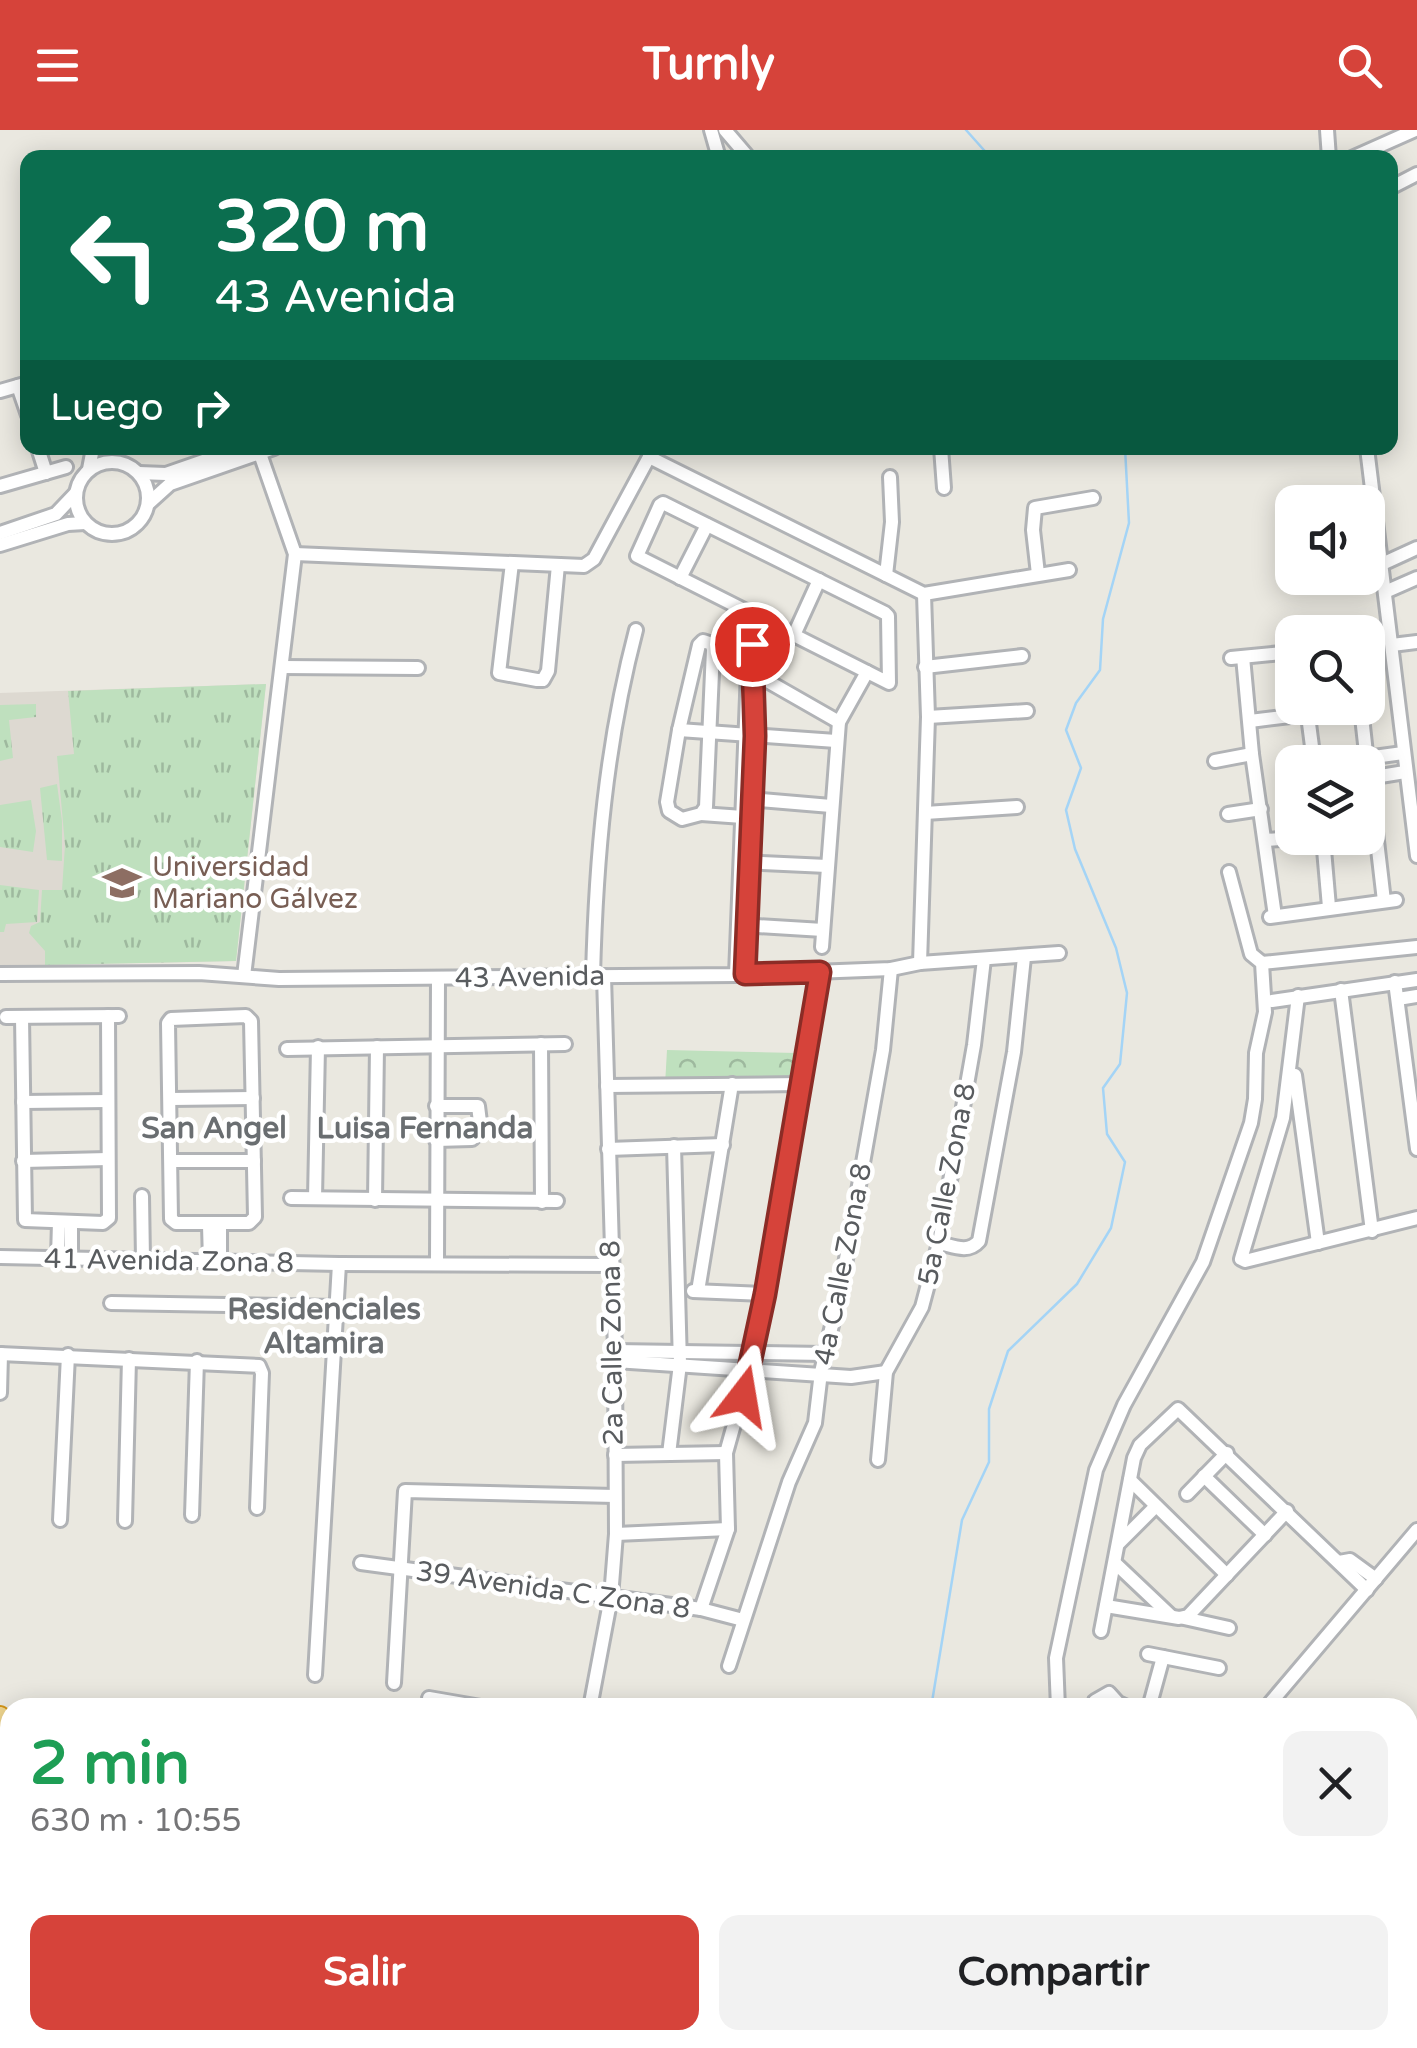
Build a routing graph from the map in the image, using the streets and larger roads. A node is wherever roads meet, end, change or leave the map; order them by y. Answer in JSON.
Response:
{"nodes":[{"id":1,"x":725,"y":130,"type":"edge"},
{"id":2,"x":1414,"y":130,"type":"edge"},
{"id":3,"x":742,"y":150,"type":"edge"},
{"id":4,"x":1370,"y":150,"type":"edge"},
{"id":5,"x":40,"y":455,"type":"edge"},
{"id":6,"x":93,"y":455,"type":"edge"},
{"id":7,"x":104,"y":455,"type":"edge"},
{"id":8,"x":220,"y":455,"type":"edge"},
{"id":9,"x":248,"y":455,"type":"edge"},
{"id":10,"x":266,"y":455,"type":"edge"},
{"id":11,"x":648,"y":455,"type":"edge"},
{"id":12,"x":656,"y":455,"type":"edge"},
{"id":13,"x":942,"y":455,"type":"edge"},
{"id":14,"x":1368,"y":455,"type":"edge"},
{"id":15,"x":113,"y":462,"type":"junction"},
{"id":16,"x":66,"y":467,"type":"dead end"},
{"id":17,"x":89,"y":469,"type":"junction"},
{"id":18,"x":46,"y":473,"type":"junction"},
{"id":19,"x":139,"y":473,"type":"junction"},
{"id":20,"x":890,"y":477,"type":"dead end"},
{"id":21,"x":1372,"y":485,"type":"edge"},
{"id":22,"x":0,"y":486,"type":"edge"},
{"id":23,"x":944,"y":488,"type":"dead end"},
{"id":24,"x":76,"y":494,"type":"junction"},
{"id":25,"x":1092,"y":498,"type":"dead end"},
{"id":26,"x":149,"y":502,"type":"junction"},
{"id":27,"x":84,"y":522,"type":"junction"},
{"id":28,"x":708,"y":525,"type":"junction"},
{"id":29,"x":0,"y":533,"type":"edge"},
{"id":30,"x":0,"y":545,"type":"edge"},
{"id":31,"x":1417,"y":548,"type":"edge"},
{"id":32,"x":295,"y":554,"type":"junction"},
{"id":33,"x":512,"y":563,"type":"junction"},
{"id":34,"x":1385,"y":563,"type":"edge"},
{"id":35,"x":558,"y":565,"type":"junction"},
{"id":36,"x":1069,"y":570,"type":"dead end"},
{"id":37,"x":1038,"y":574,"type":"junction"},
{"id":38,"x":886,"y":575,"type":"junction"},
{"id":39,"x":680,"y":578,"type":"junction"},
{"id":40,"x":1417,"y":578,"type":"edge"},
{"id":41,"x":819,"y":580,"type":"junction"},
{"id":42,"x":1385,"y":585,"type":"edge"},
{"id":43,"x":1386,"y":592,"type":"junction"},
{"id":44,"x":924,"y":594,"type":"junction"},
{"id":45,"x":765,"y":619,"type":"junction"},
{"id":46,"x":636,"y":630,"type":"dead end"},
{"id":47,"x":794,"y":635,"type":"junction"},
{"id":48,"x":1417,"y":642,"type":"edge"},
{"id":49,"x":1392,"y":645,"type":"junction"},
{"id":50,"x":1275,"y":654,"type":"edge"},
{"id":51,"x":1022,"y":656,"type":"dead end"},
{"id":52,"x":282,"y":667,"type":"junction"},
{"id":53,"x":925,"y":667,"type":"junction"},
{"id":54,"x":418,"y":668,"type":"dead end"},
{"id":55,"x":753,"y":669,"type":"junction"},
{"id":56,"x":867,"y":672,"type":"junction"},
{"id":57,"x":1027,"y":711,"type":"dead end"},
{"id":58,"x":928,"y":717,"type":"junction"},
{"id":59,"x":1275,"y":717,"type":"edge"},
{"id":60,"x":1250,"y":721,"type":"junction"},
{"id":61,"x":840,"y":722,"type":"junction"},
{"id":62,"x":679,"y":730,"type":"junction"},
{"id":63,"x":709,"y":732,"type":"junction"},
{"id":64,"x":751,"y":736,"type":"junction"},
{"id":65,"x":836,"y":741,"type":"junction"},
{"id":66,"x":1403,"y":753,"type":"junction"},
{"id":67,"x":1252,"y":754,"type":"junction"},
{"id":68,"x":1215,"y":761,"type":"dead end"},
{"id":69,"x":1385,"y":761,"type":"edge"},
{"id":70,"x":1385,"y":770,"type":"edge"},
{"id":71,"x":1404,"y":772,"type":"junction"},
{"id":72,"x":748,"y":799,"type":"junction"},
{"id":73,"x":831,"y":806,"type":"junction"},
{"id":74,"x":1017,"y":808,"type":"dead end"},
{"id":75,"x":1260,"y":809,"type":"junction"},
{"id":76,"x":926,"y":813,"type":"junction"},
{"id":77,"x":701,"y":814,"type":"junction"},
{"id":78,"x":1228,"y":814,"type":"dead end"},
{"id":79,"x":743,"y":816,"type":"junction"},
{"id":80,"x":1275,"y":839,"type":"edge"},
{"id":81,"x":1266,"y":840,"type":"junction"},
{"id":82,"x":1325,"y":855,"type":"edge"},
{"id":83,"x":1382,"y":855,"type":"edge"},
{"id":84,"x":1417,"y":856,"type":"edge"},
{"id":85,"x":746,"y":862,"type":"junction"},
{"id":86,"x":827,"y":866,"type":"junction"},
{"id":87,"x":1229,"y":872,"type":"dead end"},
{"id":88,"x":1330,"y":907,"type":"junction"},
{"id":89,"x":742,"y":925,"type":"junction"},
{"id":90,"x":823,"y":930,"type":"junction"},
{"id":91,"x":822,"y":947,"type":"dead end"},
{"id":92,"x":1417,"y":947,"type":"edge"},
{"id":93,"x":1060,"y":953,"type":"dead end"},
{"id":94,"x":1024,"y":957,"type":"junction"},
{"id":95,"x":984,"y":959,"type":"junction"},
{"id":96,"x":920,"y":963,"type":"junction"},
{"id":97,"x":1262,"y":963,"type":"junction"},
{"id":98,"x":891,"y":969,"type":"junction"},
{"id":99,"x":820,"y":972,"type":"junction"},
{"id":100,"x":0,"y":974,"type":"edge"},
{"id":101,"x":740,"y":974,"type":"junction"},
{"id":102,"x":244,"y":976,"type":"junction"},
{"id":103,"x":598,"y":976,"type":"junction"},
{"id":104,"x":438,"y":979,"type":"junction"},
{"id":105,"x":1414,"y":980,"type":"edge"},
{"id":106,"x":1395,"y":982,"type":"junction"},
{"id":107,"x":1341,"y":990,"type":"junction"},
{"id":108,"x":1298,"y":996,"type":"junction"},
{"id":109,"x":1409,"y":997,"type":"edge"},
{"id":110,"x":1272,"y":1001,"type":"dead end"},
{"id":111,"x":6,"y":1017,"type":"dead end"},
{"id":112,"x":22,"y":1017,"type":"junction"},
{"id":113,"x":540,"y":1044,"type":"junction"},
{"id":114,"x":565,"y":1044,"type":"dead end"},
{"id":115,"x":378,"y":1046,"type":"junction"},
{"id":116,"x":318,"y":1047,"type":"junction"},
{"id":117,"x":436,"y":1047,"type":"junction"},
{"id":118,"x":286,"y":1049,"type":"dead end"},
{"id":119,"x":1292,"y":1057,"type":"junction"},
{"id":120,"x":732,"y":1084,"type":"junction"},
{"id":121,"x":801,"y":1084,"type":"junction"},
{"id":122,"x":606,"y":1086,"type":"junction"},
{"id":123,"x":253,"y":1098,"type":"junction"},
{"id":124,"x":171,"y":1099,"type":"junction"},
{"id":125,"x":108,"y":1101,"type":"junction"},
{"id":126,"x":23,"y":1102,"type":"junction"},
{"id":127,"x":436,"y":1106,"type":"junction"},
{"id":128,"x":436,"y":1140,"type":"junction"},
{"id":129,"x":723,"y":1145,"type":"junction"},
{"id":130,"x":674,"y":1146,"type":"junction"},
{"id":131,"x":608,"y":1149,"type":"junction"},
{"id":132,"x":1417,"y":1149,"type":"edge"},
{"id":133,"x":108,"y":1159,"type":"junction"},
{"id":134,"x":23,"y":1160,"type":"junction"},
{"id":135,"x":254,"y":1160,"type":"junction"},
{"id":136,"x":172,"y":1161,"type":"junction"},
{"id":137,"x":142,"y":1196,"type":"dead end"},
{"id":138,"x":290,"y":1198,"type":"dead end"},
{"id":139,"x":316,"y":1198,"type":"junction"},
{"id":140,"x":375,"y":1200,"type":"junction"},
{"id":141,"x":435,"y":1201,"type":"junction"},
{"id":142,"x":1417,"y":1218,"type":"edge"},
{"id":143,"x":65,"y":1222,"type":"junction"},
{"id":144,"x":214,"y":1225,"type":"junction"},
{"id":145,"x":1372,"y":1232,"type":"junction"},
{"id":146,"x":939,"y":1243,"type":"junction"},
{"id":147,"x":1318,"y":1243,"type":"junction"},
{"id":148,"x":0,"y":1257,"type":"edge"},
{"id":149,"x":64,"y":1258,"type":"junction"},
{"id":150,"x":142,"y":1260,"type":"junction"},
{"id":151,"x":215,"y":1262,"type":"junction"},
{"id":152,"x":338,"y":1264,"type":"junction"},
{"id":153,"x":437,"y":1264,"type":"junction"},
{"id":154,"x":610,"y":1265,"type":"junction"},
{"id":155,"x":676,"y":1290,"type":"junction"},
{"id":156,"x":698,"y":1291,"type":"junction"},
{"id":157,"x":765,"y":1294,"type":"junction"},
{"id":158,"x":111,"y":1303,"type":"dead end"},
{"id":159,"x":337,"y":1307,"type":"junction"},
{"id":160,"x":1,"y":1354,"type":"edge"},
{"id":161,"x":825,"y":1354,"type":"junction"},
{"id":162,"x":68,"y":1355,"type":"junction"},
{"id":163,"x":615,"y":1356,"type":"junction"},
{"id":164,"x":680,"y":1357,"type":"junction"},
{"id":165,"x":129,"y":1358,"type":"junction"},
{"id":166,"x":753,"y":1360,"type":"junction"},
{"id":167,"x":197,"y":1361,"type":"junction"},
{"id":168,"x":821,"y":1372,"type":"junction"},
{"id":169,"x":886,"y":1372,"type":"junction"},
{"id":170,"x":0,"y":1392,"type":"edge"},
{"id":171,"x":726,"y":1453,"type":"junction"},
{"id":172,"x":1227,"y":1453,"type":"junction"},
{"id":173,"x":669,"y":1454,"type":"junction"},
{"id":174,"x":615,"y":1455,"type":"junction"},
{"id":175,"x":878,"y":1460,"type":"dead end"},
{"id":176,"x":1204,"y":1476,"type":"junction"},
{"id":177,"x":1130,"y":1480,"type":"junction"},
{"id":178,"x":1187,"y":1494,"type":"dead end"},
{"id":179,"x":615,"y":1496,"type":"junction"},
{"id":180,"x":1156,"y":1506,"type":"junction"},
{"id":181,"x":257,"y":1508,"type":"dead end"},
{"id":182,"x":1287,"y":1511,"type":"junction"},
{"id":183,"x":192,"y":1515,"type":"dead end"},
{"id":184,"x":60,"y":1520,"type":"dead end"},
{"id":185,"x":125,"y":1520,"type":"dead end"},
{"id":186,"x":728,"y":1529,"type":"junction"},
{"id":187,"x":1417,"y":1530,"type":"edge"},
{"id":188,"x":616,"y":1534,"type":"junction"},
{"id":189,"x":1265,"y":1534,"type":"junction"},
{"id":190,"x":1119,"y":1543,"type":"junction"},
{"id":191,"x":362,"y":1563,"type":"dead end"},
{"id":192,"x":1115,"y":1563,"type":"junction"},
{"id":193,"x":399,"y":1569,"type":"junction"},
{"id":194,"x":1228,"y":1575,"type":"junction"},
{"id":195,"x":1371,"y":1585,"type":"junction"},
{"id":196,"x":611,"y":1597,"type":"junction"},
{"id":197,"x":1106,"y":1606,"type":"junction"},
{"id":198,"x":701,"y":1609,"type":"junction"},
{"id":199,"x":1178,"y":1618,"type":"junction"},
{"id":200,"x":743,"y":1620,"type":"junction"},
{"id":201,"x":1228,"y":1628,"type":"dead end"},
{"id":202,"x":1101,"y":1631,"type":"dead end"},
{"id":203,"x":729,"y":1666,"type":"dead end"},
{"id":204,"x":1219,"y":1668,"type":"dead end"},
{"id":205,"x":315,"y":1675,"type":"dead end"},
{"id":206,"x":394,"y":1683,"type":"dead end"},
{"id":207,"x":592,"y":1698,"type":"edge"},
{"id":208,"x":1058,"y":1698,"type":"edge"},
{"id":209,"x":1150,"y":1698,"type":"edge"},
{"id":210,"x":1275,"y":1698,"type":"edge"}],
"edges":[{"from":1,"to":3,"type":"street"},
{"from":2,"to":4,"type":"street"},
{"from":5,"to":18,"type":"street"},
{"from":6,"to":17,"type":"street"},
{"from":7,"to":15,"type":"street"},
{"from":8,"to":19,"type":"street"},
{"from":9,"to":26,"type":"street"},
{"from":10,"to":32,"type":"street"},
{"from":11,"to":35,"type":"street"},
{"from":12,"to":38,"type":"street"},
{"from":13,"to":23,"type":"street"},
{"from":14,"to":21,"type":"street"},
{"from":15,"to":17,"type":"street"},
{"from":15,"to":19,"type":"street"},
{"from":16,"to":18,"type":"street"},
{"from":17,"to":24,"type":"street"},
{"from":18,"to":22,"type":"street"},
{"from":19,"to":26,"type":"street"},
{"from":20,"to":38,"type":"street"},
{"from":24,"to":27,"type":"street"},
{"from":24,"to":29,"type":"street"},
{"from":25,"to":37,"type":"street"},
{"from":26,"to":27,"type":"street"},
{"from":27,"to":30,"type":"street"},
{"from":28,"to":39,"type":"street"},
{"from":28,"to":39,"type":"street"},
{"from":28,"to":41,"type":"street"},
{"from":31,"to":34,"type":"street"},
{"from":32,"to":33,"type":"street"},
{"from":32,"to":52,"type":"street"},
{"from":33,"to":35,"type":"street"},
{"from":33,"to":35,"type":"street"},
{"from":36,"to":37,"type":"street"},
{"from":37,"to":44,"type":"street"},
{"from":38,"to":44,"type":"street"},
{"from":39,"to":45,"type":"street"},
{"from":40,"to":43,"type":"street"},
{"from":41,"to":47,"type":"street"},
{"from":41,"to":56,"type":"street"},
{"from":42,"to":43,"type":"street"},
{"from":43,"to":49,"type":"street"},
{"from":44,"to":53,"type":"street"},
{"from":45,"to":47,"type":"street"},
{"from":45,"to":55,"type":"street"},
{"from":46,"to":103,"type":"street","name":"2a Calle Zona 8"},
{"from":47,"to":56,"type":"street"},
{"from":48,"to":49,"type":"street"},
{"from":49,"to":66,"type":"street"},
{"from":50,"to":60,"type":"street"},
{"from":51,"to":53,"type":"street"},
{"from":52,"to":54,"type":"street"},
{"from":52,"to":102,"type":"street"},
{"from":53,"to":58,"type":"street"},
{"from":55,"to":61,"type":"street"},
{"from":55,"to":64,"type":"street"},
{"from":56,"to":61,"type":"street"},
{"from":57,"to":58,"type":"street"},
{"from":58,"to":76,"type":"street"},
{"from":59,"to":60,"type":"street"},
{"from":60,"to":67,"type":"street"},
{"from":61,"to":65,"type":"street"},
{"from":62,"to":63,"type":"street"},
{"from":62,"to":63,"type":"street"},
{"from":62,"to":77,"type":"street"},
{"from":63,"to":64,"type":"street"},
{"from":63,"to":77,"type":"street"},
{"from":64,"to":65,"type":"street"},
{"from":64,"to":72,"type":"street"},
{"from":65,"to":73,"type":"street"},
{"from":66,"to":69,"type":"street"},
{"from":66,"to":71,"type":"street"},
{"from":67,"to":68,"type":"street"},
{"from":67,"to":75,"type":"street"},
{"from":70,"to":71,"type":"street"},
{"from":71,"to":84,"type":"street"},
{"from":72,"to":73,"type":"street"},
{"from":72,"to":79,"type":"street"},
{"from":72,"to":85,"type":"street"},
{"from":73,"to":86,"type":"street"},
{"from":74,"to":76,"type":"street"},
{"from":75,"to":78,"type":"street"},
{"from":75,"to":81,"type":"street"},
{"from":76,"to":96,"type":"street"},
{"from":77,"to":79,"type":"street"},
{"from":79,"to":85,"type":"street"},
{"from":80,"to":81,"type":"street"},
{"from":81,"to":88,"type":"street"},
{"from":82,"to":88,"type":"street"},
{"from":83,"to":88,"type":"street"},
{"from":85,"to":86,"type":"street"},
{"from":85,"to":89,"type":"street"},
{"from":86,"to":90,"type":"street"},
{"from":87,"to":97,"type":"street"},
{"from":89,"to":90,"type":"street"},
{"from":89,"to":101,"type":"street"},
{"from":90,"to":91,"type":"street"},
{"from":92,"to":97,"type":"street"},
{"from":93,"to":94,"type":"street","name":"43 Avenida"},
{"from":94,"to":95,"type":"street","name":"43 Avenida"},
{"from":94,"to":146,"type":"street"},
{"from":95,"to":96,"type":"street","name":"43 Avenida"},
{"from":95,"to":146,"type":"street","name":"5a Calle Zona 8"},
{"from":96,"to":98,"type":"street","name":"43 Avenida"},
{"from":97,"to":208,"type":"street"},
{"from":98,"to":99,"type":"street","name":"43 Avenida"},
{"from":98,"to":161,"type":"street","name":"4a Calle Zona 8"},
{"from":99,"to":101,"type":"street","name":"43 Avenida"},
{"from":99,"to":121,"type":"street"},
{"from":100,"to":102,"type":"street","name":"43 Avenida"},
{"from":101,"to":103,"type":"street","name":"43 Avenida"},
{"from":102,"to":104,"type":"street","name":"43 Avenida"},
{"from":103,"to":104,"type":"street","name":"43 Avenida"},
{"from":103,"to":122,"type":"street","name":"2a Calle Zona 8"},
{"from":104,"to":117,"type":"street"},
{"from":105,"to":106,"type":"street"},
{"from":105,"to":109,"type":"street"},
{"from":106,"to":107,"type":"street"},
{"from":106,"to":109,"type":"street"},
{"from":107,"to":108,"type":"street"},
{"from":107,"to":145,"type":"street"},
{"from":108,"to":110,"type":"street"},
{"from":108,"to":119,"type":"street"},
{"from":109,"to":132,"type":"street"},
{"from":111,"to":112,"type":"street"},
{"from":112,"to":125,"type":"street"},
{"from":112,"to":126,"type":"street"},
{"from":113,"to":114,"type":"street"},
{"from":113,"to":117,"type":"street"},
{"from":113,"to":141,"type":"street"},
{"from":115,"to":116,"type":"street"},
{"from":115,"to":117,"type":"street"},
{"from":115,"to":140,"type":"street"},
{"from":116,"to":118,"type":"street"},
{"from":116,"to":139,"type":"street"},
{"from":117,"to":127,"type":"street"},
{"from":119,"to":147,"type":"street"},
{"from":119,"to":147,"type":"street"},
{"from":120,"to":121,"type":"street"},
{"from":120,"to":122,"type":"street"},
{"from":120,"to":129,"type":"street"},
{"from":121,"to":157,"type":"street"},
{"from":122,"to":131,"type":"street","name":"2a Calle Zona 8"},
{"from":123,"to":124,"type":"street"},
{"from":123,"to":124,"type":"street"},
{"from":123,"to":135,"type":"street"},
{"from":124,"to":136,"type":"street"},
{"from":125,"to":126,"type":"street"},
{"from":125,"to":133,"type":"street"},
{"from":126,"to":134,"type":"street"},
{"from":127,"to":128,"type":"street"},
{"from":127,"to":128,"type":"street"},
{"from":128,"to":141,"type":"street"},
{"from":129,"to":130,"type":"street"},
{"from":129,"to":156,"type":"street"},
{"from":130,"to":131,"type":"street"},
{"from":130,"to":155,"type":"street"},
{"from":131,"to":154,"type":"street","name":"2a Calle Zona 8"},
{"from":133,"to":134,"type":"street"},
{"from":133,"to":143,"type":"street"},
{"from":134,"to":143,"type":"street"},
{"from":135,"to":136,"type":"street"},
{"from":135,"to":144,"type":"street"},
{"from":136,"to":144,"type":"street"},
{"from":137,"to":150,"type":"street"},
{"from":138,"to":139,"type":"street"},
{"from":139,"to":140,"type":"street"},
{"from":140,"to":141,"type":"street"},
{"from":141,"to":153,"type":"street"},
{"from":142,"to":145,"type":"street"},
{"from":143,"to":149,"type":"street"},
{"from":144,"to":151,"type":"street"},
{"from":145,"to":147,"type":"street"},
{"from":146,"to":169,"type":"street","name":"5a Calle Zona 8"},
{"from":148,"to":149,"type":"street","name":"41 Avenida Zona 8"},
{"from":149,"to":150,"type":"street","name":"41 Avenida Zona 8"},
{"from":150,"to":151,"type":"street","name":"41 Avenida Zona 8"},
{"from":151,"to":152,"type":"street","name":"41 Avenida Zona 8"},
{"from":152,"to":153,"type":"street","name":"41 Avenida Zona 8"},
{"from":152,"to":159,"type":"street"},
{"from":153,"to":154,"type":"street","name":"41 Avenida Zona 8"},
{"from":154,"to":163,"type":"street","name":"2a Calle Zona 8"},
{"from":155,"to":156,"type":"street"},
{"from":155,"to":164,"type":"street"},
{"from":156,"to":157,"type":"street"},
{"from":157,"to":166,"type":"street"},
{"from":158,"to":159,"type":"street"},
{"from":159,"to":205,"type":"street"},
{"from":160,"to":162,"type":"street"},
{"from":160,"to":170,"type":"street"},
{"from":161,"to":166,"type":"street"},
{"from":161,"to":168,"type":"street","name":"4a Calle Zona 8"},
{"from":162,"to":165,"type":"street"},
{"from":162,"to":184,"type":"street"},
{"from":163,"to":164,"type":"street"},
{"from":163,"to":174,"type":"street","name":"2a Calle Zona 8"},
{"from":164,"to":166,"type":"street"},
{"from":164,"to":173,"type":"street"},
{"from":165,"to":167,"type":"street"},
{"from":165,"to":185,"type":"street"},
{"from":166,"to":168,"type":"street"},
{"from":166,"to":171,"type":"street"},
{"from":167,"to":181,"type":"street"},
{"from":167,"to":183,"type":"street"},
{"from":168,"to":169,"type":"street"},
{"from":168,"to":200,"type":"street","name":"4a Calle Zona 8"},
{"from":169,"to":175,"type":"street","name":"5a Calle Zona 8"},
{"from":171,"to":173,"type":"street"},
{"from":171,"to":186,"type":"street"},
{"from":172,"to":176,"type":"street"},
{"from":172,"to":177,"type":"street"},
{"from":172,"to":182,"type":"street"},
{"from":173,"to":174,"type":"street"},
{"from":174,"to":179,"type":"street","name":"2a Calle Zona 8"},
{"from":176,"to":178,"type":"street"},
{"from":176,"to":189,"type":"street"},
{"from":177,"to":180,"type":"street"},
{"from":177,"to":190,"type":"street"},
{"from":179,"to":188,"type":"street","name":"2a Calle Zona 8"},
{"from":179,"to":193,"type":"street"},
{"from":180,"to":190,"type":"street"},
{"from":180,"to":194,"type":"street"},
{"from":182,"to":189,"type":"street"},
{"from":182,"to":195,"type":"street"},
{"from":186,"to":188,"type":"street"},
{"from":186,"to":198,"type":"street"},
{"from":187,"to":195,"type":"street"},
{"from":188,"to":196,"type":"street","name":"2a Calle Zona 8"},
{"from":189,"to":194,"type":"street"},
{"from":190,"to":192,"type":"street"},
{"from":191,"to":193,"type":"street","name":"39 Avenida C Zona 8"},
{"from":192,"to":197,"type":"street"},
{"from":192,"to":199,"type":"street"},
{"from":193,"to":196,"type":"street","name":"39 Avenida C Zona 8"},
{"from":193,"to":206,"type":"street"},
{"from":194,"to":199,"type":"street"},
{"from":195,"to":210,"type":"street"},
{"from":196,"to":198,"type":"street","name":"39 Avenida C Zona 8"},
{"from":196,"to":207,"type":"street","name":"2a Calle Zona 8"},
{"from":197,"to":199,"type":"street"},
{"from":197,"to":202,"type":"street"},
{"from":198,"to":200,"type":"street","name":"39 Avenida C Zona 8"},
{"from":199,"to":201,"type":"street"},
{"from":200,"to":203,"type":"street","name":"4a Calle Zona 8"},
{"from":204,"to":209,"type":"street"}]}
